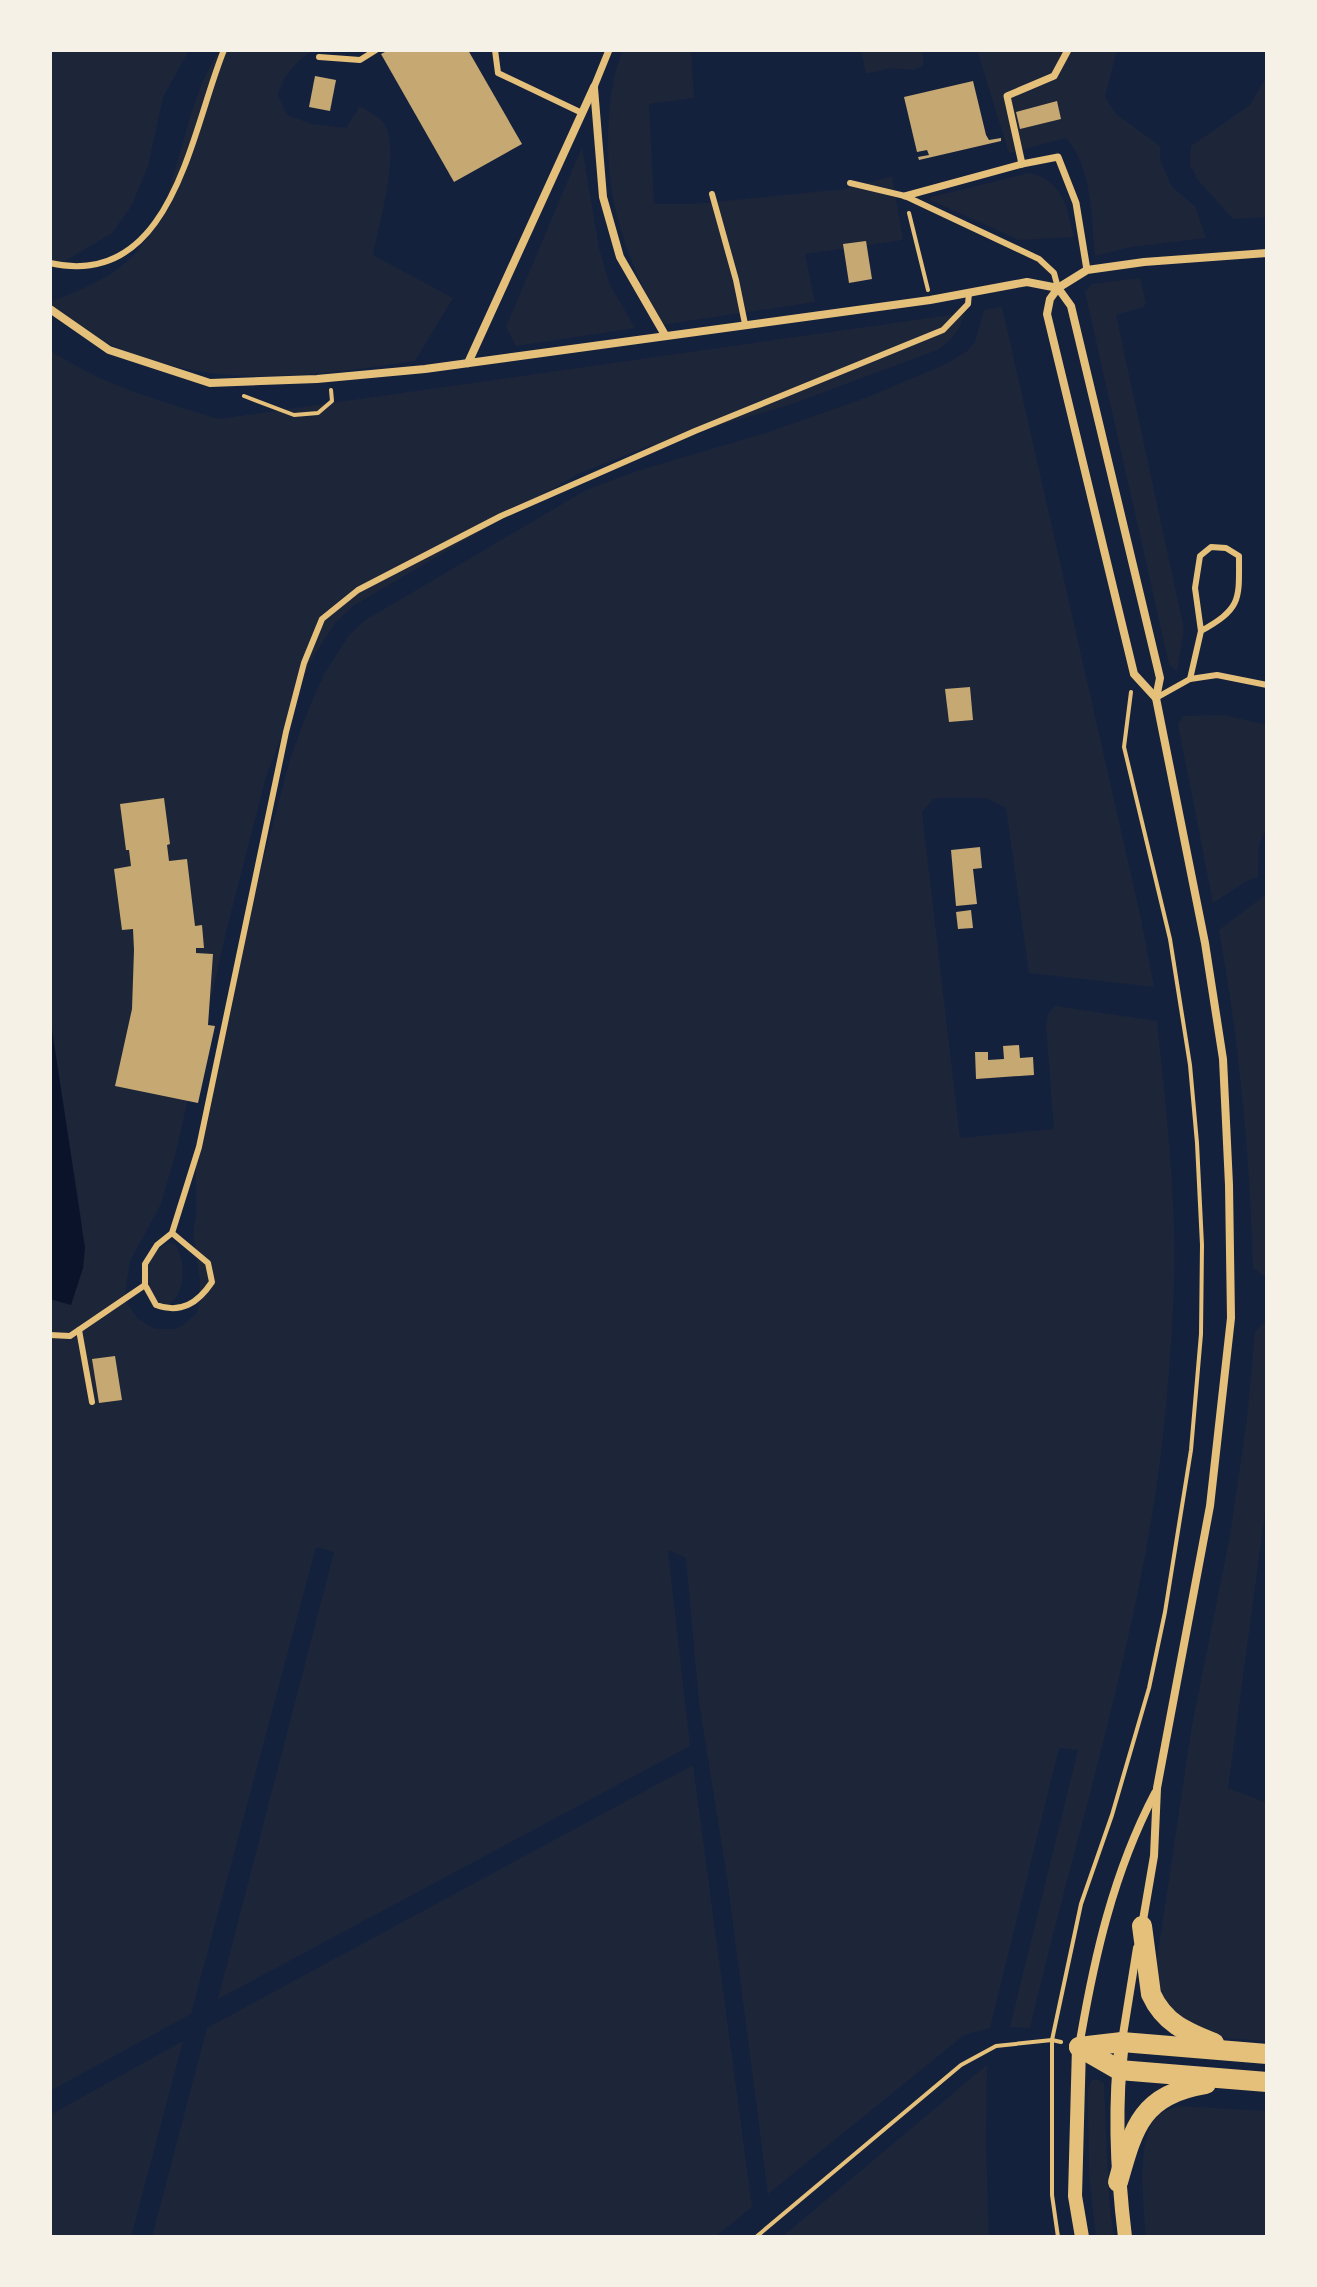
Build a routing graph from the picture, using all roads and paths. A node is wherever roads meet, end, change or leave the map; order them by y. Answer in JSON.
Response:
{"nodes":[{"id":1,"x":224,"y":50,"type":"edge"},
{"id":2,"x":376,"y":50,"type":"edge"},
{"id":3,"x":495,"y":50,"type":"edge"},
{"id":4,"x":609,"y":50,"type":"edge"},
{"id":5,"x":1068,"y":50,"type":"edge"},
{"id":6,"x":319,"y":57,"type":"dead end"},
{"id":7,"x":594,"y":87,"type":"junction"},
{"id":8,"x":582,"y":113,"type":"junction"},
{"id":9,"x":1022,"y":164,"type":"junction"},
{"id":10,"x":850,"y":183,"type":"dead end"},
{"id":11,"x":712,"y":194,"type":"dead end"},
{"id":12,"x":905,"y":196,"type":"junction"},
{"id":13,"x":1267,"y":253,"type":"edge"},
{"id":14,"x":50,"y":263,"type":"edge"},
{"id":15,"x":1087,"y":270,"type":"junction"},
{"id":16,"x":1058,"y":288,"type":"junction"},
{"id":17,"x":969,"y":293,"type":"junction"},
{"id":18,"x":930,"y":300,"type":"junction"},
{"id":19,"x":50,"y":309,"type":"edge"},
{"id":20,"x":745,"y":324,"type":"junction"},
{"id":21,"x":665,"y":335,"type":"junction"},
{"id":22,"x":468,"y":363,"type":"junction"},
{"id":23,"x":317,"y":379,"type":"junction"},
{"id":24,"x":210,"y":383,"type":"junction"},
{"id":25,"x":1201,"y":631,"type":"junction"},
{"id":26,"x":1134,"y":674,"type":"junction"},
{"id":27,"x":1190,"y":679,"type":"junction"},
{"id":28,"x":1267,"y":685,"type":"edge"},
{"id":29,"x":1156,"y":698,"type":"junction"},
{"id":30,"x":172,"y":1233,"type":"junction"},
{"id":31,"x":145,"y":1285,"type":"junction"},
{"id":32,"x":79,"y":1330,"type":"junction"},
{"id":33,"x":50,"y":1335,"type":"edge"},
{"id":34,"x":92,"y":1402,"type":"dead end"},
{"id":35,"x":1157,"y":1788,"type":"junction"},
{"id":36,"x":1142,"y":1926,"type":"junction"},
{"id":37,"x":1052,"y":2040,"type":"junction"},
{"id":38,"x":1122,"y":2042,"type":"junction"},
{"id":39,"x":1079,"y":2047,"type":"junction"},
{"id":40,"x":1232,"y":2051,"type":"junction"},
{"id":41,"x":1267,"y":2054,"type":"edge"},
{"id":42,"x":1119,"y":2070,"type":"junction"},
{"id":43,"x":1234,"y":2079,"type":"junction"},
{"id":44,"x":1267,"y":2082,"type":"edge"},
{"id":45,"x":1118,"y":2182,"type":"junction"},
{"id":46,"x":756,"y":2237,"type":"edge"},
{"id":47,"x":1058,"y":2237,"type":"edge"},
{"id":48,"x":1082,"y":2237,"type":"edge"},
{"id":49,"x":1125,"y":2237,"type":"edge"}],
"edges":[{"from":1,"to":14,"type":"lane"},
{"from":2,"to":6,"type":"lane"},
{"from":3,"to":8,"type":"lane"},
{"from":4,"to":7,"type":"street"},
{"from":5,"to":9,"type":"street"},
{"from":7,"to":8,"type":"street"},
{"from":7,"to":21,"type":"street"},
{"from":8,"to":22,"type":"street"},
{"from":9,"to":12,"type":"street"},
{"from":9,"to":15,"type":"street"},
{"from":10,"to":12,"type":"lane"},
{"from":11,"to":20,"type":"lane"},
{"from":12,"to":16,"type":"lane"},
{"from":12,"to":18,"type":"path"},
{"from":13,"to":15,"type":"street"},
{"from":15,"to":16,"type":"street"},
{"from":16,"to":17,"type":"street"},
{"from":16,"to":26,"type":"street"},
{"from":16,"to":29,"type":"street"},
{"from":17,"to":18,"type":"street"},
{"from":17,"to":30,"type":"lane"},
{"from":18,"to":20,"type":"street"},
{"from":19,"to":24,"type":"street"},
{"from":20,"to":21,"type":"street"},
{"from":21,"to":22,"type":"street"},
{"from":22,"to":23,"type":"street"},
{"from":23,"to":24,"type":"street"},
{"from":23,"to":24,"type":"path"},
{"from":25,"to":25,"type":"lane"},
{"from":25,"to":27,"type":"lane"},
{"from":26,"to":29,"type":"street"},
{"from":26,"to":37,"type":"path"},
{"from":27,"to":28,"type":"lane"},
{"from":27,"to":29,"type":"lane"},
{"from":29,"to":35,"type":"street"},
{"from":30,"to":31,"type":"lane"},
{"from":30,"to":31,"type":"lane"},
{"from":31,"to":32,"type":"lane"},
{"from":32,"to":33,"type":"lane"},
{"from":32,"to":34,"type":"lane"},
{"from":35,"to":36,"type":"street"},
{"from":35,"to":39,"type":"street"},
{"from":36,"to":38,"type":"street"},
{"from":36,"to":40,"type":"highway"},
{"from":37,"to":39,"type":"path"},
{"from":37,"to":46,"type":"path"},
{"from":37,"to":47,"type":"path"},
{"from":38,"to":39,"type":"highway"},
{"from":38,"to":40,"type":"highway"},
{"from":38,"to":42,"type":"street"},
{"from":39,"to":42,"type":"highway"},
{"from":39,"to":48,"type":"street"},
{"from":40,"to":41,"type":"highway"},
{"from":42,"to":43,"type":"highway"},
{"from":42,"to":45,"type":"street"},
{"from":43,"to":44,"type":"highway"},
{"from":43,"to":45,"type":"highway"},
{"from":45,"to":49,"type":"street"}]}
